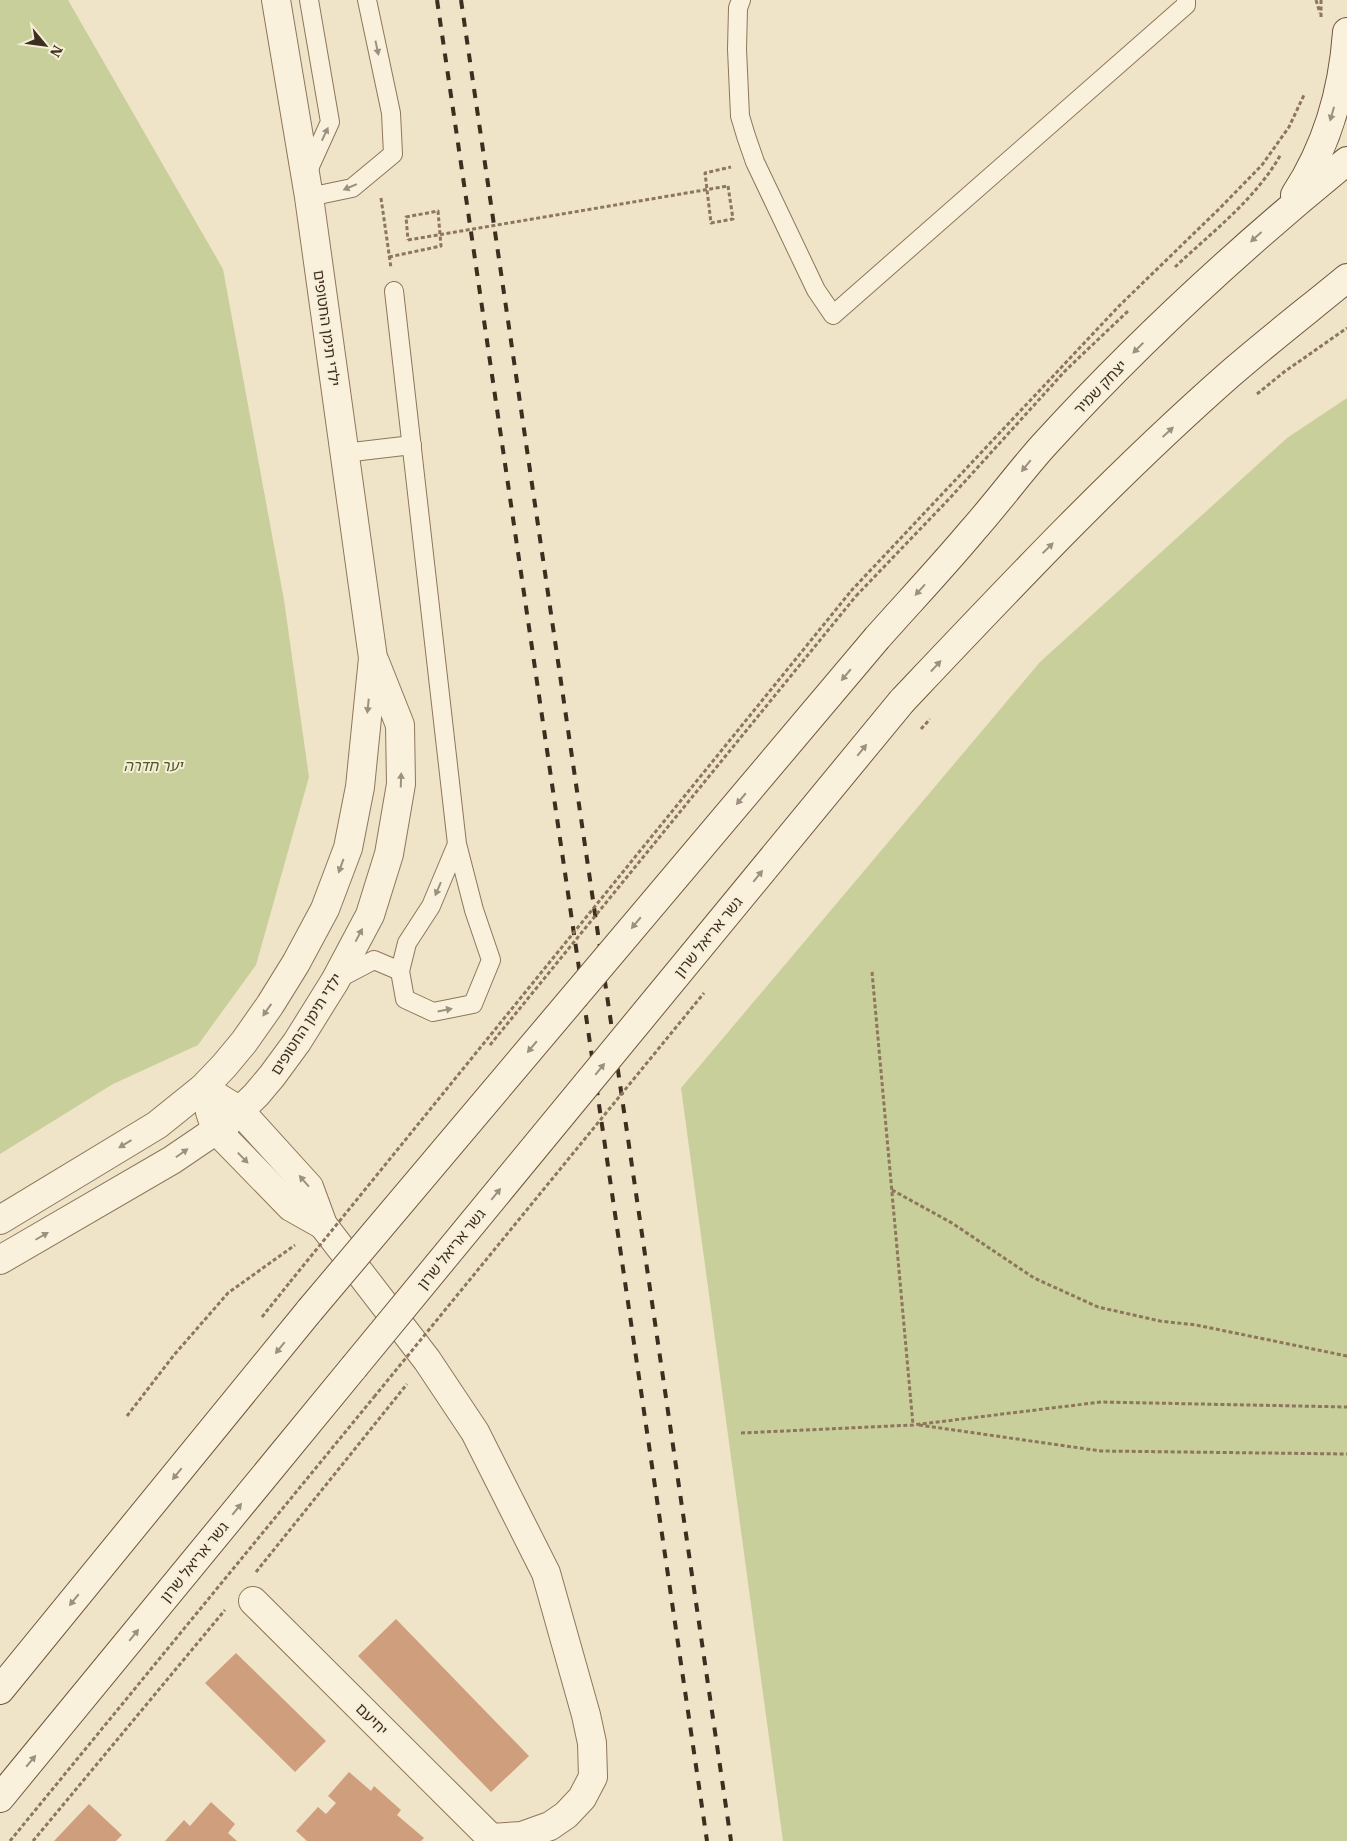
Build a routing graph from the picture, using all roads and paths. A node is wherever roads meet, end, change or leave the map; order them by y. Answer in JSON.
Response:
{"nodes":[{"id":1,"x":276,"y":0,"type":"edge"},
{"id":2,"x":309,"y":0,"type":"edge"},
{"id":3,"x":367,"y":0,"type":"edge"},
{"id":4,"x":741,"y":0,"type":"edge"},
{"id":5,"x":1186,"y":0,"type":"edge"},
{"id":6,"x":1316,"y":0,"type":"edge"},
{"id":7,"x":1321,"y":16,"type":"dead end"},
{"id":8,"x":1347,"y":32,"type":"edge"},
{"id":9,"x":1342,"y":75,"type":"junction"},
{"id":10,"x":1309,"y":89,"type":"dead end"},
{"id":11,"x":1300,"y":116,"type":"dead end"},
{"id":12,"x":1284,"y":149,"type":"dead end"},
{"id":13,"x":1347,"y":160,"type":"edge"},
{"id":14,"x":376,"y":168,"type":"junction"},
{"id":15,"x":705,"y":173,"type":"dead end"},
{"id":16,"x":307,"y":187,"type":"junction"},
{"id":17,"x":1286,"y":210,"type":"junction"},
{"id":18,"x":389,"y":257,"type":"junction"},
{"id":19,"x":1172,"y":270,"type":"dead end"},
{"id":20,"x":1347,"y":278,"type":"edge"},
{"id":21,"x":394,"y":291,"type":"joint"},
{"id":22,"x":1347,"y":291,"type":"edge"},
{"id":23,"x":1129,"y":310,"type":"dead end"},
{"id":24,"x":1306,"y":312,"type":"junction"},
{"id":25,"x":1347,"y":328,"type":"edge"},
{"id":26,"x":1254,"y":397,"type":"dead end"},
{"id":27,"x":412,"y":445,"type":"junction"},
{"id":28,"x":344,"y":453,"type":"junction"},
{"id":29,"x":373,"y":658,"type":"junction"},
{"id":30,"x":934,"y":714,"type":"dead end"},
{"id":31,"x":915,"y":736,"type":"dead end"},
{"id":32,"x":457,"y":844,"type":"junction"},
{"id":33,"x":400,"y":971,"type":"junction"},
{"id":34,"x":872,"y":972,"type":"dead end"},
{"id":35,"x":335,"y":981,"type":"junction"},
{"id":36,"x":705,"y":992,"type":"dead end"},
{"id":37,"x":488,"y":1048,"type":"dead end"},
{"id":38,"x":203,"y":1088,"type":"junction"},
{"id":39,"x":240,"y":1111,"type":"junction"},
{"id":40,"x":216,"y":1130,"type":"junction"},
{"id":41,"x":892,"y":1190,"type":"junction"},
{"id":42,"x":0,"y":1220,"type":"edge"},
{"id":43,"x":323,"y":1225,"type":"junction"},
{"id":44,"x":0,"y":1260,"type":"edge"},
{"id":45,"x":290,"y":1282,"type":"dead end"},
{"id":46,"x":1347,"y":1356,"type":"edge"},
{"id":47,"x":1347,"y":1407,"type":"edge"},
{"id":48,"x":127,"y":1416,"type":"dead end"},
{"id":49,"x":913,"y":1424,"type":"junction"},
{"id":50,"x":741,"y":1433,"type":"dead end"},
{"id":51,"x":1347,"y":1454,"type":"edge"},
{"id":52,"x":253,"y":1601,"type":"dead end"},
{"id":53,"x":0,"y":1690,"type":"edge"},
{"id":54,"x":0,"y":1798,"type":"edge"},
{"id":55,"x":489,"y":1839,"type":"edge"},
{"id":56,"x":10,"y":1841,"type":"edge"}],
"edges":[{"from":1,"to":16,"type":"main road","name":"ילדי תימן החטופים"},
{"from":16,"to":2,"type":"lane","one_way":true},
{"from":3,"to":14,"type":"lane","one_way":true},
{"from":4,"to":5,"type":"lane"},
{"from":6,"to":7,"type":"path"},
{"from":8,"to":9,"type":"main road"},
{"from":9,"to":17,"type":"main road","one_way":true},
{"from":9,"to":45,"type":"path","bridge":true},
{"from":10,"to":11,"type":"path"},
{"from":12,"to":19,"type":"path"},
{"from":13,"to":17,"type":"main road","name":"יצחק שמיר"},
{"from":14,"to":16,"type":"lane","one_way":true},
{"from":14,"to":18,"type":"path"},
{"from":15,"to":18,"type":"path","bridge":true},
{"from":16,"to":28,"type":"main road","name":"ילדי תימן החטופים"},
{"from":17,"to":53,"type":"main road","name":"יצחק שמיר","one_way":true,"bridge":true},
{"from":18,"to":21,"type":"path"},
{"from":20,"to":24,"type":"main road"},
{"from":21,"to":27,"type":"lane"},
{"from":22,"to":24,"type":"main road"},
{"from":23,"to":37,"type":"path","bridge":true},
{"from":54,"to":24,"type":"main road","name":"גשר אריאל שרון","one_way":true,"bridge":true},
{"from":25,"to":26,"type":"path"},
{"from":27,"to":28,"type":"lane"},
{"from":27,"to":32,"type":"lane"},
{"from":28,"to":29,"type":"main road","name":"ילדי תימן החטופים"},
{"from":35,"to":29,"type":"main road","name":"ילדי תימן החטופים","one_way":true},
{"from":29,"to":38,"type":"main road","name":"ילדי תימן החטופים","one_way":true},
{"from":30,"to":31,"type":"path"},
{"from":32,"to":33,"type":"lane","one_way":true},
{"from":33,"to":32,"type":"lane","one_way":true},
{"from":33,"to":35,"type":"lane"},
{"from":34,"to":41,"type":"path"},
{"from":35,"to":39,"type":"main road","name":"ילדי תימן החטופים"},
{"from":36,"to":56,"type":"path","bridge":true},
{"from":38,"to":39,"type":"main road"},
{"from":38,"to":40,"type":"main road"},
{"from":38,"to":42,"type":"main road","name":"ילדי תימן החטופים","one_way":true},
{"from":39,"to":40,"type":"main road","name":"ילדי תימן החטופים"},
{"from":43,"to":39,"type":"main road","one_way":true},
{"from":40,"to":43,"type":"main road","one_way":true},
{"from":44,"to":40,"type":"main road","name":"ילדי תימן החטופים","one_way":true},
{"from":41,"to":46,"type":"path"},
{"from":41,"to":49,"type":"path"},
{"from":43,"to":48,"type":"path"},
{"from":43,"to":55,"type":"main road","name":"יחיעם"},
{"from":47,"to":49,"type":"path"},
{"from":49,"to":50,"type":"path"},
{"from":49,"to":51,"type":"path"},
{"from":52,"to":55,"type":"main road","name":"יחיעם"}]}
